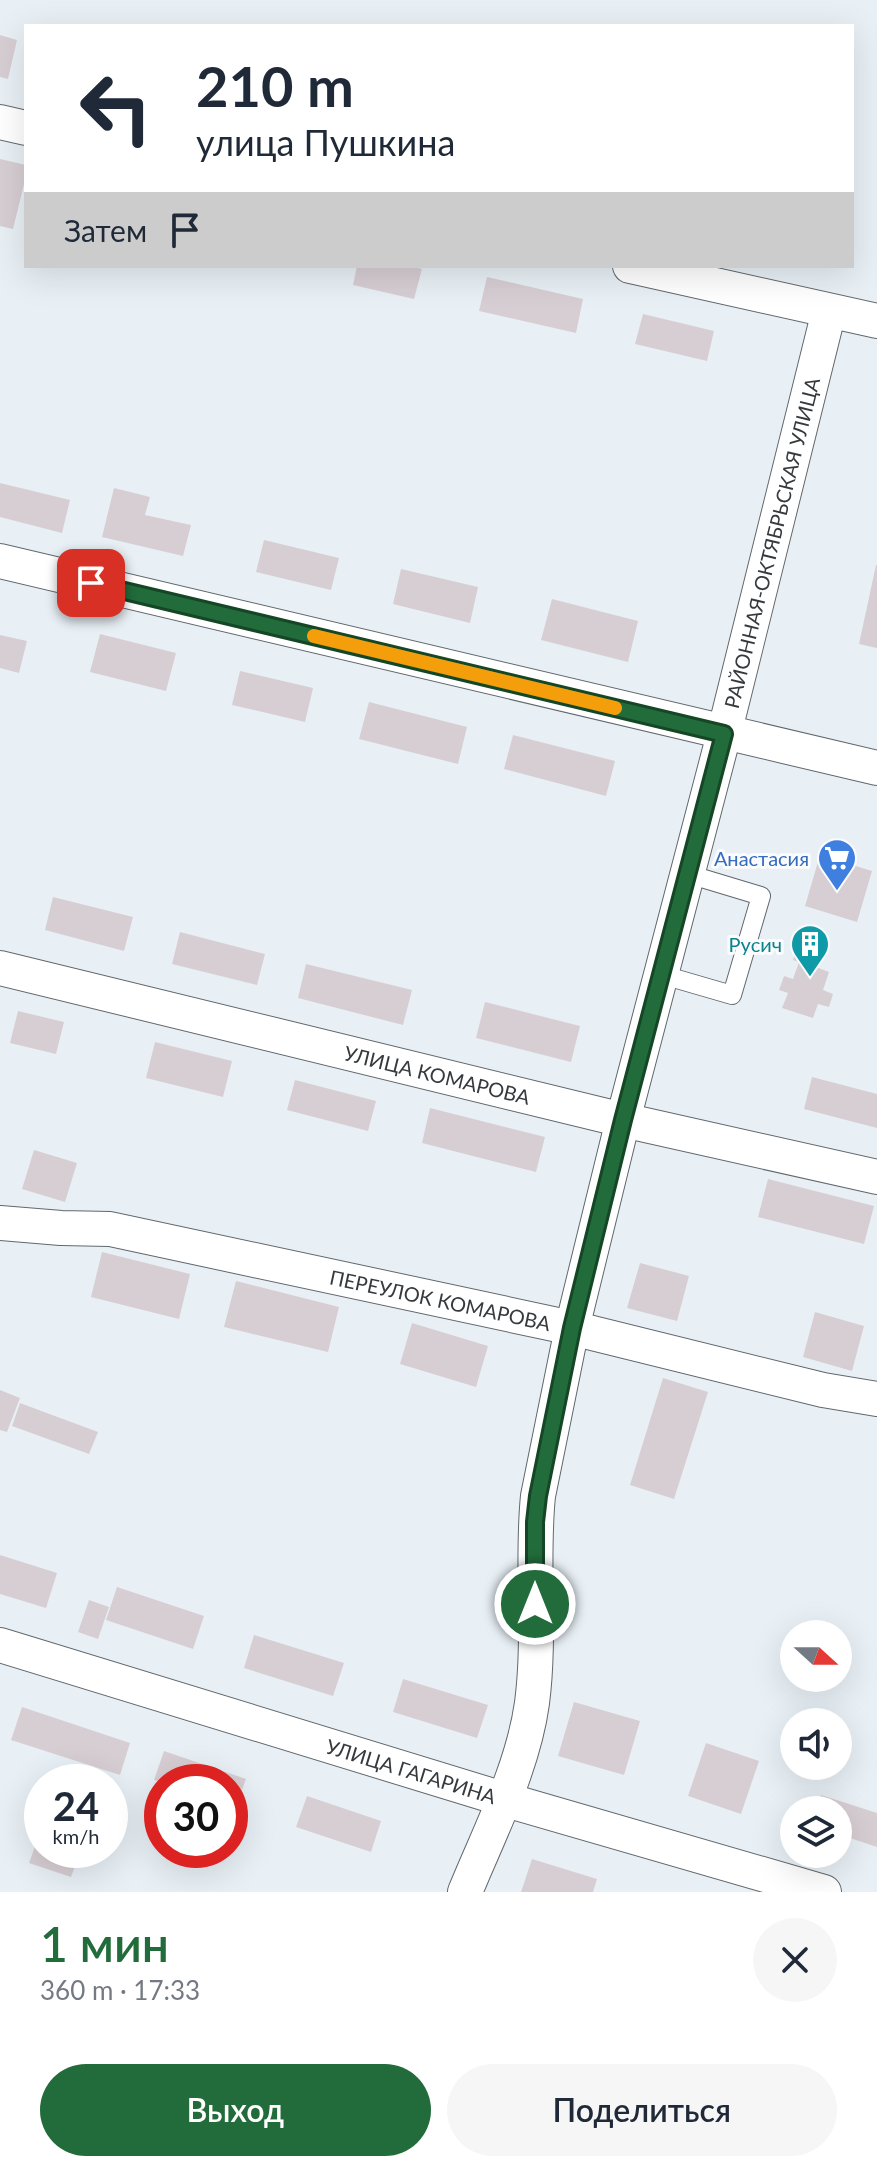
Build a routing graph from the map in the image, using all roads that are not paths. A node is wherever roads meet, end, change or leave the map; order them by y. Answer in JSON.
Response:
{"nodes":[{"id":1,"x":0,"y":122,"type":"edge"},
{"id":2,"x":24,"y":128,"type":"edge"},
{"id":3,"x":639,"y":268,"type":"edge"},
{"id":4,"x":829,"y":311,"type":"junction"},
{"id":5,"x":877,"y":321,"type":"edge"},
{"id":6,"x":0,"y":561,"type":"edge"},
{"id":7,"x":724,"y":734,"type":"junction"},
{"id":8,"x":877,"y":768,"type":"edge"},
{"id":9,"x":688,"y":874,"type":"junction"},
{"id":10,"x":0,"y":968,"type":"edge"},
{"id":11,"x":663,"y":975,"type":"junction"},
{"id":12,"x":623,"y":1120,"type":"junction"},
{"id":13,"x":877,"y":1177,"type":"edge"},
{"id":14,"x":0,"y":1223,"type":"edge"},
{"id":15,"x":572,"y":1328,"type":"junction"},
{"id":16,"x":877,"y":1399,"type":"edge"},
{"id":17,"x":0,"y":1645,"type":"edge"},
{"id":18,"x":503,"y":1799,"type":"junction"},
{"id":19,"x":465,"y":1892,"type":"edge"},
{"id":20,"x":824,"y":1892,"type":"edge"}],
"edges":[{"from":1,"to":2,"type":"street"},
{"from":3,"to":4,"type":"street"},
{"from":4,"to":5,"type":"street"},
{"from":4,"to":7,"type":"street","name":"РАЙОННАЯ-ОКТЯБРЬСКАЯ УЛИЦА"},
{"from":6,"to":7,"type":"street"},
{"from":7,"to":8,"type":"street"},
{"from":7,"to":9,"type":"street","name":"РАЙОННАЯ-ОКТЯБРЬСКАЯ УЛИЦА"},
{"from":9,"to":11,"type":"street","name":"РАЙОННАЯ-ОКТЯБРЬСКАЯ УЛИЦА"},
{"from":9,"to":11,"type":"lane"},
{"from":10,"to":12,"type":"street","name":"УЛИЦА КОМАРОВА"},
{"from":11,"to":12,"type":"street","name":"РАЙОННАЯ-ОКТЯБРЬСКАЯ УЛИЦА"},
{"from":12,"to":13,"type":"street","name":"УЛИЦА КОМАРОВА"},
{"from":12,"to":15,"type":"street","name":"РАЙОННАЯ-ОКТЯБРЬСКАЯ УЛИЦА"},
{"from":14,"to":15,"type":"street","name":"ПЕРЕУЛОК КОМАРОВА"},
{"from":15,"to":16,"type":"street","name":"ПЕРЕУЛОК КОМАРОВА"},
{"from":15,"to":18,"type":"street","name":"РАЙОННАЯ-ОКТЯБРЬСКАЯ УЛИЦА"},
{"from":17,"to":18,"type":"street","name":"УЛИЦА ГАГАРИНА"},
{"from":18,"to":19,"type":"street","name":"РАЙОННАЯ-ОКТЯБРЬСКАЯ УЛИЦА"},
{"from":18,"to":20,"type":"street","name":"УЛИЦА ГАГАРИНА"}]}
